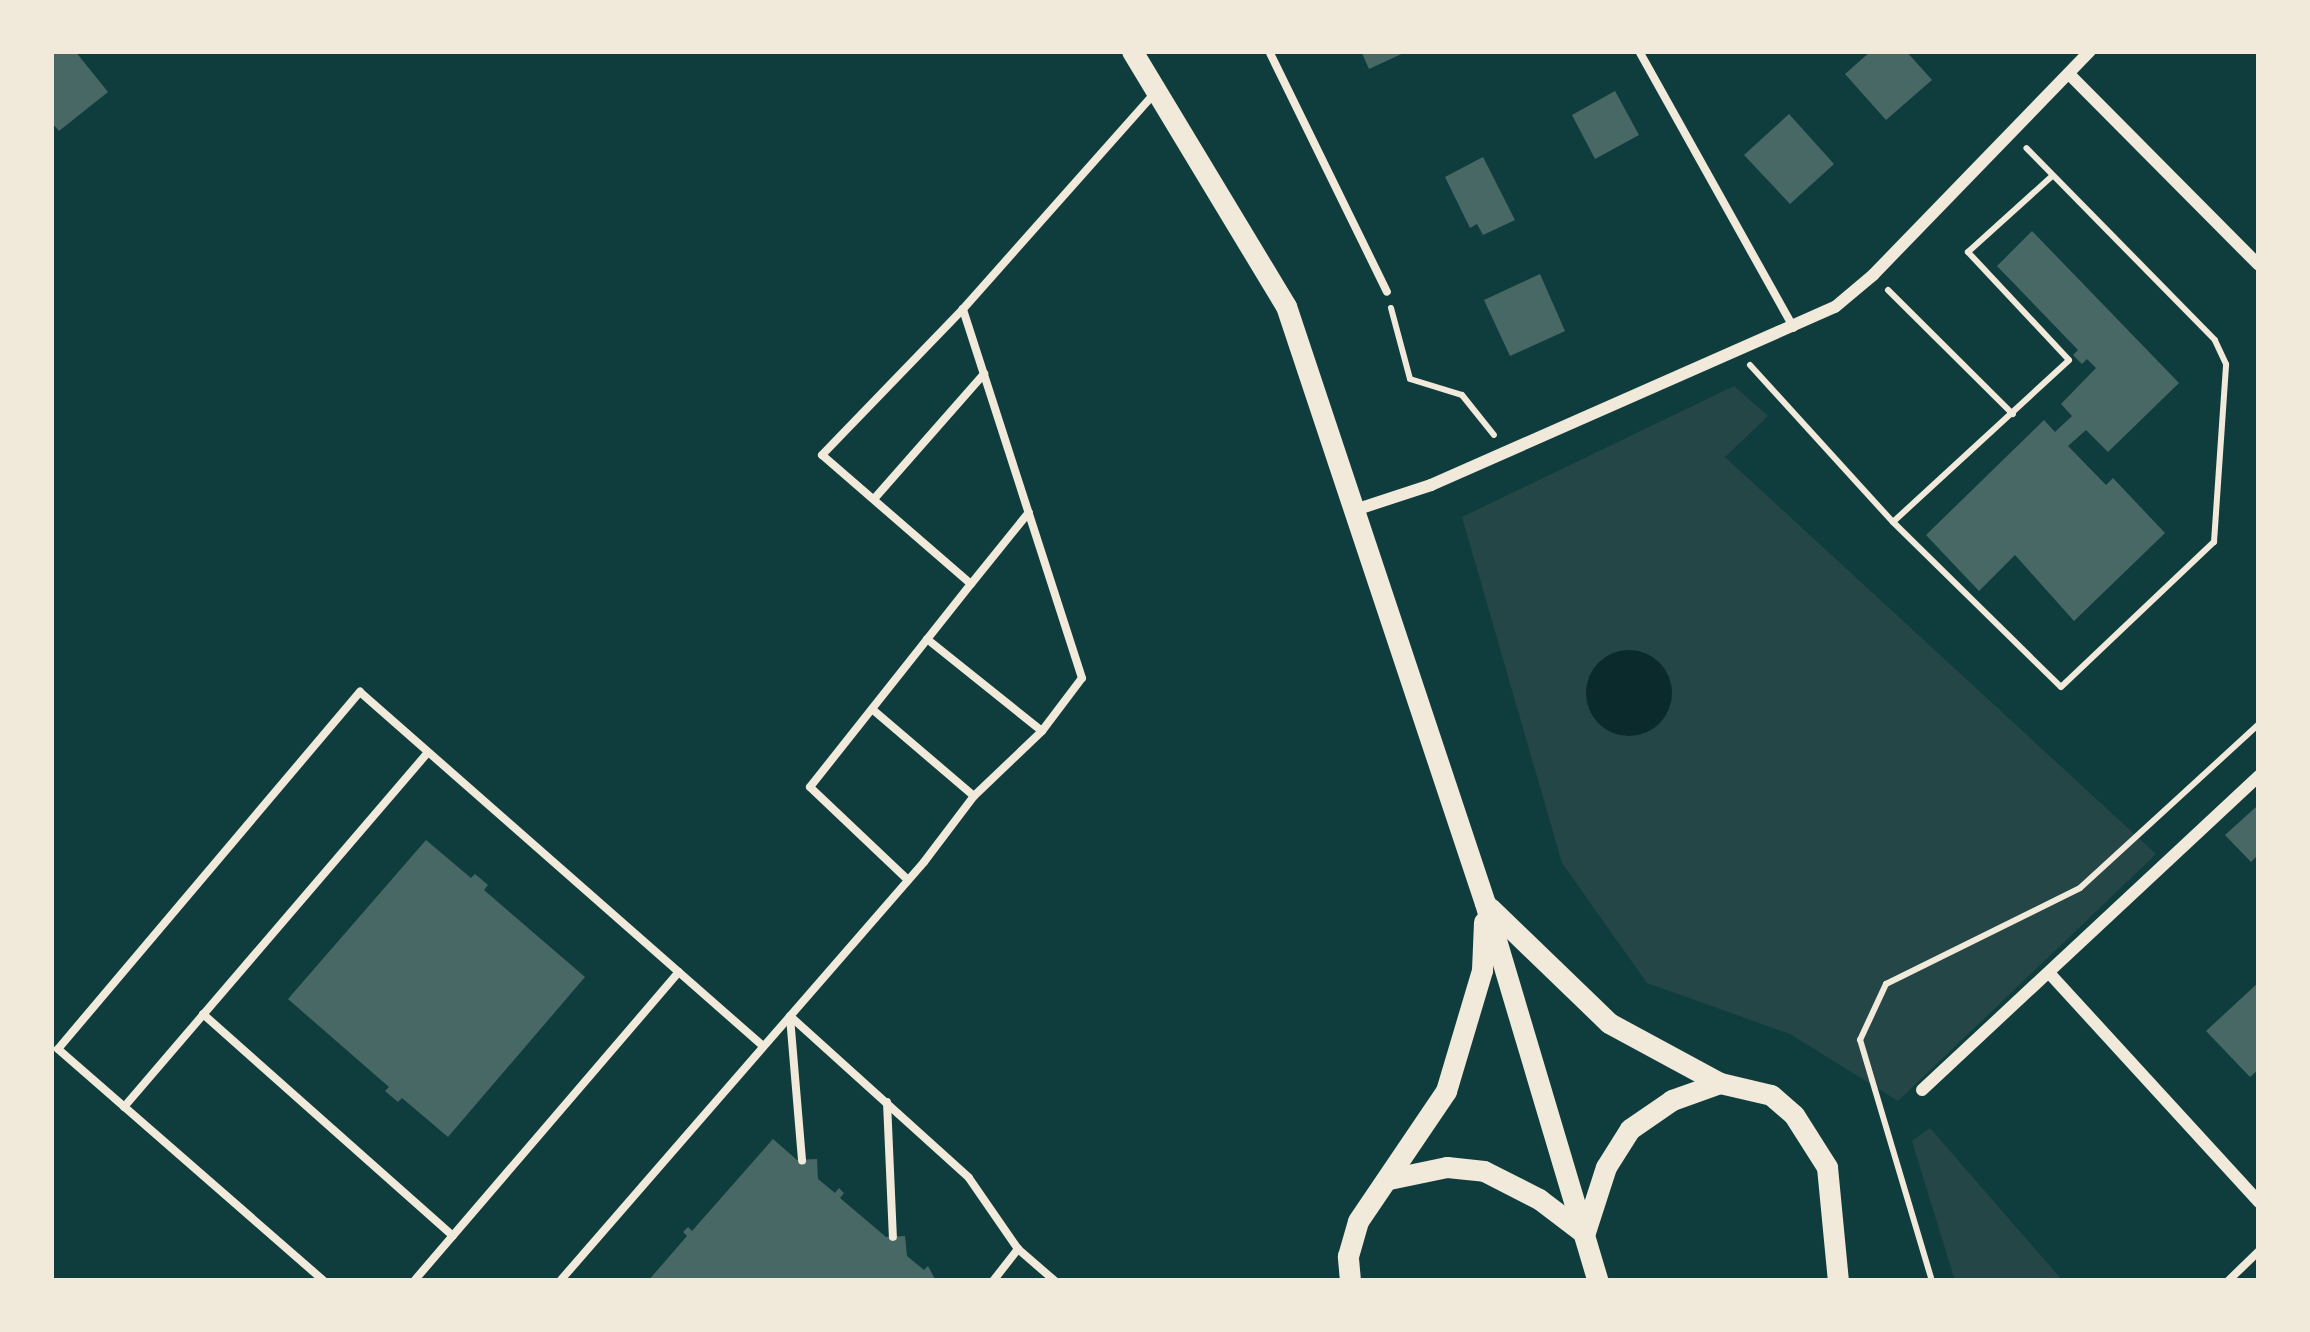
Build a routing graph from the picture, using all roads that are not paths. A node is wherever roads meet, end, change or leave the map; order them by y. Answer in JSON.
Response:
{"nodes":[{"id":1,"x":1132,"y":51,"type":"edge"},
{"id":2,"x":1269,"y":51,"type":"edge"},
{"id":3,"x":1639,"y":51,"type":"edge"},
{"id":4,"x":2090,"y":51,"type":"edge"},
{"id":5,"x":2069,"y":74,"type":"junction"},
{"id":6,"x":1156,"y":92,"type":"junction"},
{"id":7,"x":2259,"y":266,"type":"edge"},
{"id":8,"x":1387,"y":292,"type":"road end"},
{"id":9,"x":963,"y":309,"type":"junction"},
{"id":10,"x":1795,"y":329,"type":"junction"},
{"id":11,"x":984,"y":374,"type":"junction"},
{"id":12,"x":874,"y":500,"type":"junction"},
{"id":13,"x":1358,"y":509,"type":"junction"},
{"id":14,"x":1028,"y":512,"type":"junction"},
{"id":15,"x":971,"y":584,"type":"junction"},
{"id":16,"x":927,"y":639,"type":"junction"},
{"id":17,"x":872,"y":710,"type":"junction"},
{"id":18,"x":1042,"y":731,"type":"junction"},
{"id":19,"x":428,"y":752,"type":"junction"},
{"id":20,"x":2259,"y":776,"type":"edge"},
{"id":21,"x":974,"y":796,"type":"junction"},
{"id":22,"x":908,"y":880,"type":"junction"},
{"id":23,"x":1485,"y":903,"type":"junction"},
{"id":24,"x":679,"y":972,"type":"junction"},
{"id":25,"x":2051,"y":975,"type":"junction"},
{"id":26,"x":203,"y":1015,"type":"junction"},
{"id":27,"x":790,"y":1016,"type":"junction"},
{"id":28,"x":764,"y":1046,"type":"junction"},
{"id":29,"x":1720,"y":1083,"type":"junction"},
{"id":30,"x":1922,"y":1090,"type":"dead end"},
{"id":31,"x":886,"y":1101,"type":"junction"},
{"id":32,"x":124,"y":1107,"type":"junction"},
{"id":33,"x":802,"y":1160,"type":"dead end"},
{"id":34,"x":1389,"y":1179,"type":"junction"},
{"id":35,"x":2259,"y":1202,"type":"edge"},
{"id":36,"x":1585,"y":1234,"type":"junction"},
{"id":37,"x":453,"y":1236,"type":"junction"},
{"id":38,"x":892,"y":1237,"type":"dead end"},
{"id":39,"x":1018,"y":1249,"type":"junction"},
{"id":40,"x":2259,"y":1250,"type":"edge"},
{"id":41,"x":324,"y":1281,"type":"edge"},
{"id":42,"x":414,"y":1281,"type":"edge"},
{"id":43,"x":560,"y":1281,"type":"edge"},
{"id":44,"x":993,"y":1281,"type":"edge"},
{"id":45,"x":1054,"y":1281,"type":"edge"},
{"id":46,"x":1350,"y":1281,"type":"edge"},
{"id":47,"x":1598,"y":1281,"type":"edge"},
{"id":48,"x":1838,"y":1281,"type":"edge"},
{"id":49,"x":2228,"y":1281,"type":"edge"}],
"edges":[{"from":1,"to":6,"type":"street"},
{"from":2,"to":8,"type":"lane"},
{"from":3,"to":10,"type":"lane"},
{"from":4,"to":5,"type":"street"},
{"from":5,"to":7,"type":"street"},
{"from":5,"to":10,"type":"street"},
{"from":6,"to":9,"type":"lane"},
{"from":6,"to":13,"type":"street"},
{"from":9,"to":11,"type":"lane"},
{"from":9,"to":12,"type":"lane"},
{"from":10,"to":13,"type":"street"},
{"from":11,"to":12,"type":"lane"},
{"from":11,"to":14,"type":"lane"},
{"from":12,"to":15,"type":"lane"},
{"from":13,"to":23,"type":"street"},
{"from":14,"to":15,"type":"lane"},
{"from":14,"to":18,"type":"lane"},
{"from":15,"to":16,"type":"lane"},
{"from":16,"to":17,"type":"lane"},
{"from":16,"to":18,"type":"lane"},
{"from":17,"to":21,"type":"lane"},
{"from":17,"to":22,"type":"lane"},
{"from":18,"to":21,"type":"lane"},
{"from":19,"to":24,"type":"lane"},
{"from":19,"to":26,"type":"lane"},
{"from":19,"to":32,"type":"lane"},
{"from":20,"to":25,"type":"street"},
{"from":21,"to":22,"type":"lane"},
{"from":22,"to":27,"type":"lane"},
{"from":23,"to":29,"type":"street"},
{"from":23,"to":34,"type":"street"},
{"from":23,"to":36,"type":"street"},
{"from":24,"to":28,"type":"lane"},
{"from":24,"to":37,"type":"lane"},
{"from":25,"to":30,"type":"street"},
{"from":25,"to":35,"type":"street"},
{"from":26,"to":32,"type":"lane"},
{"from":26,"to":37,"type":"lane"},
{"from":27,"to":28,"type":"lane"},
{"from":27,"to":31,"type":"lane"},
{"from":27,"to":33,"type":"lane"},
{"from":28,"to":43,"type":"lane"},
{"from":29,"to":36,"type":"street"},
{"from":29,"to":48,"type":"street"},
{"from":31,"to":38,"type":"lane"},
{"from":31,"to":39,"type":"lane"},
{"from":32,"to":41,"type":"lane"},
{"from":34,"to":36,"type":"street"},
{"from":34,"to":46,"type":"street"},
{"from":36,"to":47,"type":"street"},
{"from":37,"to":42,"type":"lane"},
{"from":39,"to":44,"type":"lane"},
{"from":39,"to":45,"type":"lane"},
{"from":40,"to":49,"type":"lane"}]}
